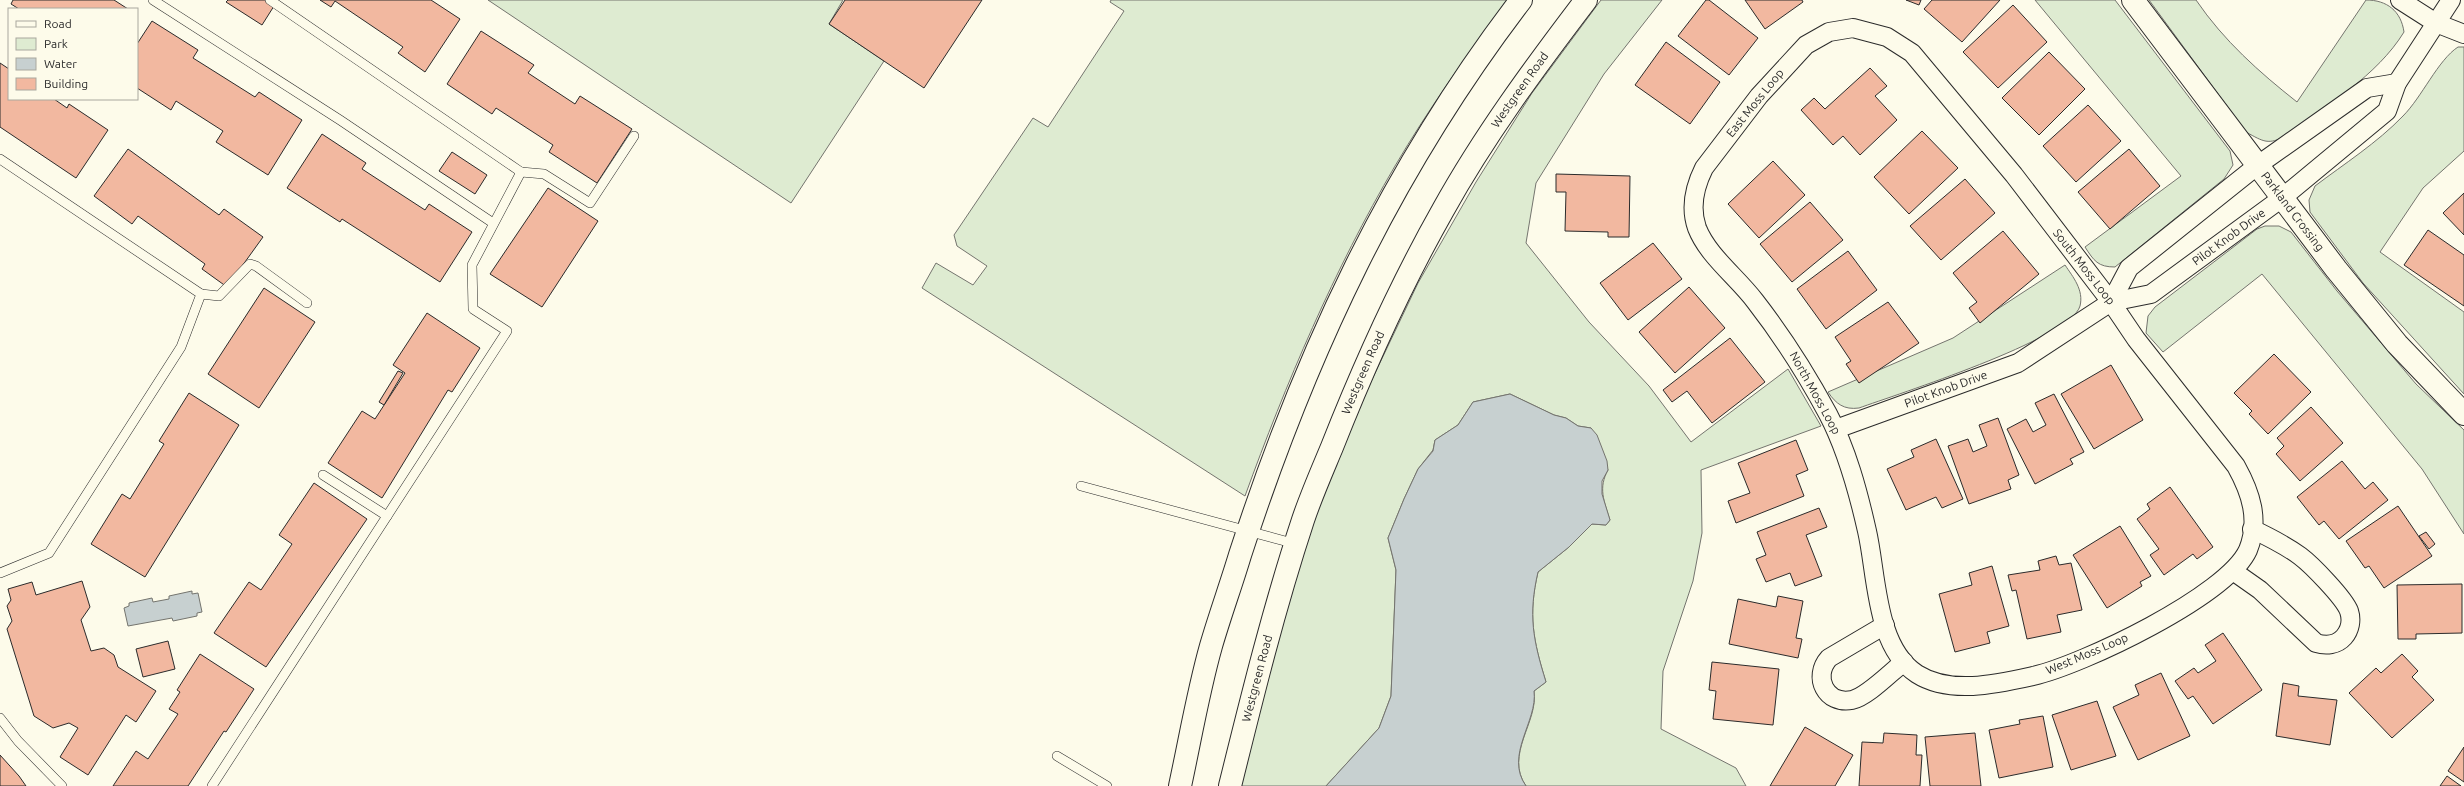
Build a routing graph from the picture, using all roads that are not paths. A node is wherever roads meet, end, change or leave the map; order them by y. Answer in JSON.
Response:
{"nodes":[{"id":1,"x":153,"y":0,"type":"edge"},
{"id":2,"x":270,"y":0,"type":"edge"},
{"id":3,"x":1521,"y":0,"type":"edge"},
{"id":4,"x":1586,"y":0,"type":"edge"},
{"id":5,"x":2133,"y":0,"type":"edge"},
{"id":6,"x":2400,"y":0,"type":"edge"},
{"id":7,"x":2451,"y":0,"type":"edge"},
{"id":8,"x":2436,"y":23,"type":"junction"},
{"id":9,"x":1853,"y":28,"type":"joint"},
{"id":10,"x":2464,"y":34,"type":"edge"},
{"id":11,"x":2398,"y":83,"type":"junction"},
{"id":12,"x":634,"y":136,"type":"dead end"},
{"id":13,"x":0,"y":159,"type":"edge"},
{"id":14,"x":2258,"y":165,"type":"junction"},
{"id":15,"x":521,"y":172,"type":"junction"},
{"id":16,"x":2282,"y":198,"type":"junction"},
{"id":17,"x":1694,"y":212,"type":"joint"},
{"id":18,"x":493,"y":223,"type":"junction"},
{"id":19,"x":201,"y":294,"type":"junction"},
{"id":20,"x":2112,"y":302,"type":"junction"},
{"id":21,"x":307,"y":303,"type":"dead end"},
{"id":22,"x":2464,"y":414,"type":"edge"},
{"id":23,"x":1836,"y":429,"type":"junction"},
{"id":24,"x":324,"y":475,"type":"dead end"},
{"id":25,"x":1081,"y":486,"type":"dead end"},
{"id":26,"x":387,"y":516,"type":"junction"},
{"id":27,"x":2252,"y":529,"type":"junction"},
{"id":28,"x":1248,"y":531,"type":"junction"},
{"id":29,"x":1296,"y":544,"type":"junction"},
{"id":30,"x":2248,"y":550,"type":"joint"},
{"id":31,"x":2233,"y":571,"type":"junction"},
{"id":32,"x":0,"y":573,"type":"edge"},
{"id":33,"x":1885,"y":625,"type":"junction"},
{"id":34,"x":1892,"y":644,"type":"joint"},
{"id":35,"x":1904,"y":662,"type":"junction"},
{"id":36,"x":0,"y":718,"type":"edge"},
{"id":37,"x":1057,"y":756,"type":"dead end"},
{"id":38,"x":62,"y":786,"type":"edge"},
{"id":39,"x":212,"y":786,"type":"edge"},
{"id":40,"x":1107,"y":786,"type":"edge"},
{"id":41,"x":1180,"y":786,"type":"edge"},
{"id":42,"x":1230,"y":786,"type":"edge"}],
"edges":[{"from":1,"to":18,"type":"lane"},
{"from":2,"to":15,"type":"lane"},
{"from":3,"to":28,"type":"street"},
{"from":4,"to":29,"type":"street","name":"Westgreen Road"},
{"from":5,"to":14,"type":"street","name":"Parkland Crossing"},
{"from":6,"to":8,"type":"street"},
{"from":7,"to":8,"type":"street","name":"Pilot Knob Drive"},
{"from":8,"to":10,"type":"street"},
{"from":8,"to":11,"type":"street","name":"Pilot Knob Drive"},
{"from":9,"to":17,"type":"street","name":"East Moss Loop"},
{"from":9,"to":20,"type":"street","name":"South Moss Loop"},
{"from":11,"to":14,"type":"street"},
{"from":11,"to":16,"type":"street","name":"Pilot Knob Drive"},
{"from":12,"to":15,"type":"lane"},
{"from":13,"to":19,"type":"lane"},
{"from":14,"to":16,"type":"street","name":"Parkland Crossing"},
{"from":14,"to":20,"type":"street"},
{"from":15,"to":18,"type":"lane"},
{"from":16,"to":20,"type":"street","name":"Pilot Knob Drive"},
{"from":16,"to":22,"type":"street","name":"Parkland Crossing"},
{"from":17,"to":23,"type":"street","name":"North Moss Loop"},
{"from":18,"to":26,"type":"lane"},
{"from":19,"to":21,"type":"lane"},
{"from":19,"to":32,"type":"lane"},
{"from":20,"to":23,"type":"street","name":"Pilot Knob Drive"},
{"from":20,"to":27,"type":"street","name":"South Moss Loop"},
{"from":23,"to":33,"type":"street","name":"North Moss Loop"},
{"from":24,"to":26,"type":"lane"},
{"from":25,"to":28,"type":"lane"},
{"from":26,"to":39,"type":"lane"},
{"from":27,"to":30,"type":"street","name":"South Moss Loop"},
{"from":27,"to":31,"type":"street"},
{"from":28,"to":29,"type":"lane"},
{"from":28,"to":41,"type":"street"},
{"from":29,"to":42,"type":"street","name":"Westgreen Road"},
{"from":30,"to":31,"type":"street","name":"West Moss Loop"},
{"from":31,"to":35,"type":"street","name":"West Moss Loop"},
{"from":33,"to":34,"type":"street","name":"North Moss Loop"},
{"from":33,"to":35,"type":"street"},
{"from":34,"to":35,"type":"street","name":"West Moss Loop"},
{"from":36,"to":38,"type":"lane"},
{"from":37,"to":40,"type":"lane"}]}
